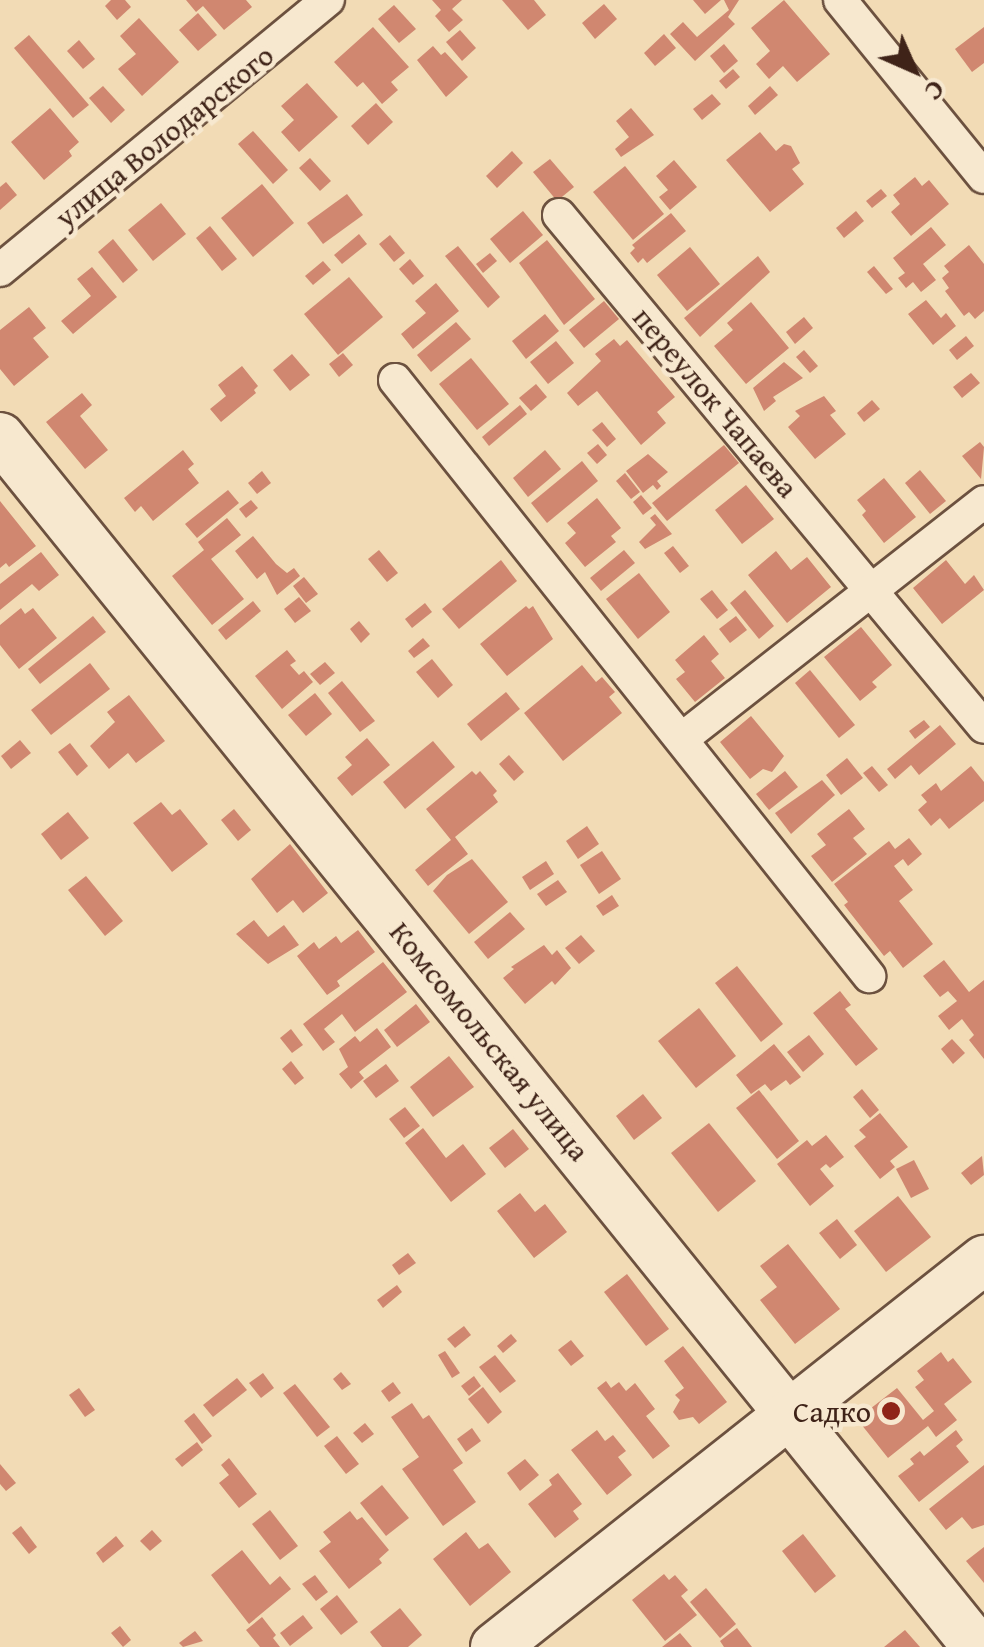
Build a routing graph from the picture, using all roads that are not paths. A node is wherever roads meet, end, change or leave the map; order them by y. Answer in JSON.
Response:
{"nodes":[{"id":1,"x":328,"y":0,"type":"edge"},
{"id":2,"x":840,"y":0,"type":"edge"},
{"id":3,"x":984,"y":177,"type":"edge"},
{"id":4,"x":559,"y":215,"type":"dead end"},
{"id":5,"x":0,"y":270,"type":"edge"},
{"id":6,"x":395,"y":380,"type":"dead end"},
{"id":7,"x":0,"y":437,"type":"edge"},
{"id":8,"x":984,"y":502,"type":"edge"},
{"id":9,"x":873,"y":589,"type":"junction"},
{"id":10,"x":984,"y":727,"type":"edge"},
{"id":11,"x":683,"y":738,"type":"junction"},
{"id":12,"x":869,"y":976,"type":"dead end"},
{"id":13,"x":984,"y":1260,"type":"edge"},
{"id":14,"x":791,"y":1414,"type":"junction"},
{"id":15,"x":496,"y":1647,"type":"edge"},
{"id":16,"x":977,"y":1647,"type":"edge"}],
"edges":[{"from":1,"to":5,"type":"street","name":"улица Володарского"},
{"from":2,"to":3,"type":"street"},
{"from":4,"to":9,"type":"street","name":"переулок Чапаева"},
{"from":6,"to":11,"type":"street"},
{"from":7,"to":14,"type":"street","name":"Комсомольская улица"},
{"from":8,"to":9,"type":"street"},
{"from":9,"to":10,"type":"street","name":"переулок Чапаева"},
{"from":9,"to":11,"type":"street"},
{"from":11,"to":12,"type":"street"},
{"from":13,"to":14,"type":"street"},
{"from":14,"to":15,"type":"street"},
{"from":14,"to":16,"type":"street","name":"Комсомольская улица"}]}
